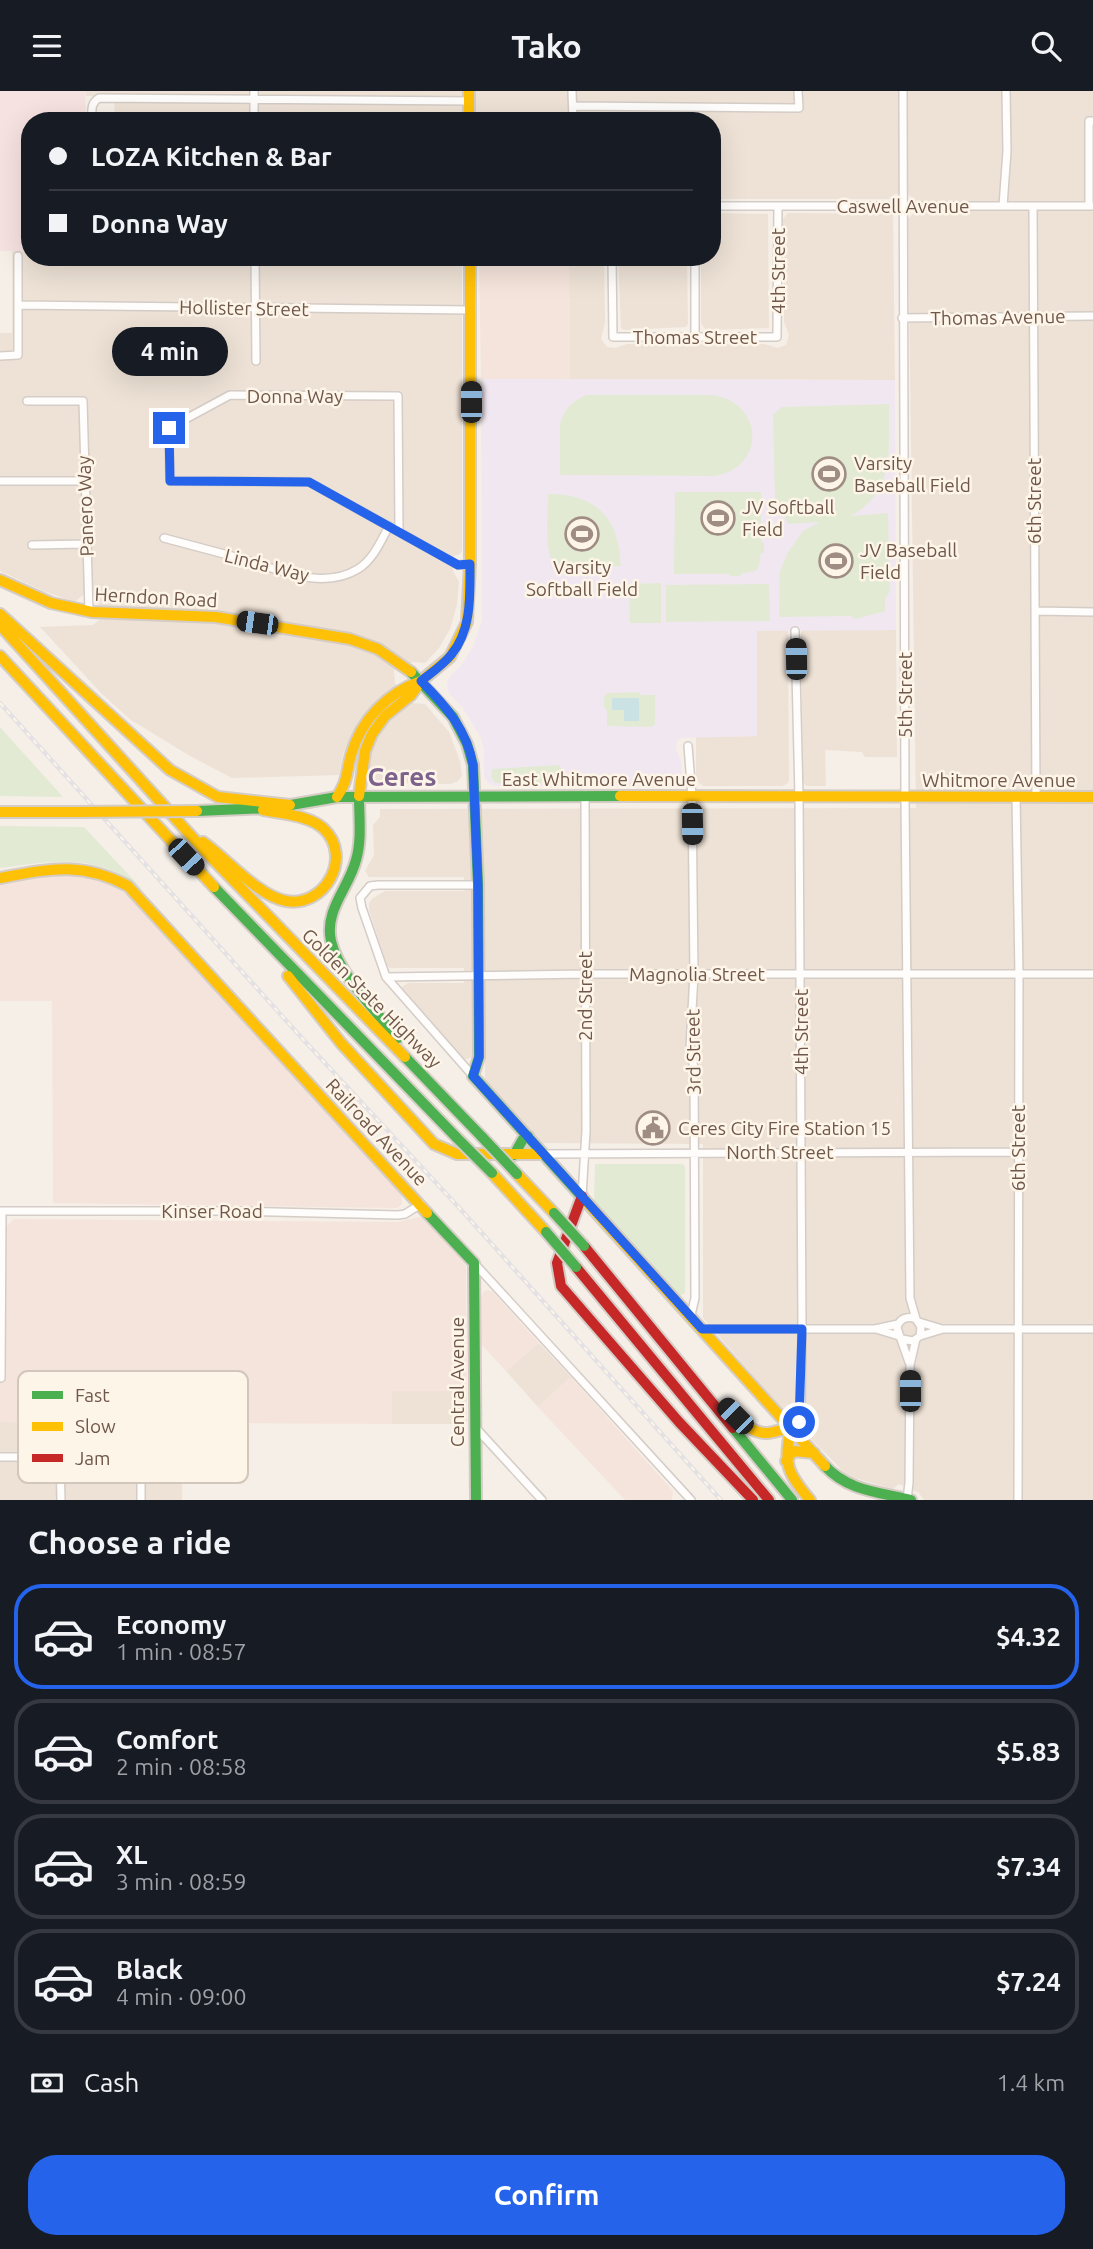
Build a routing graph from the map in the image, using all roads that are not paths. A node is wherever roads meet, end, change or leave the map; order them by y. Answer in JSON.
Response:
{"nodes":[{"id":1,"x":572,"y":91,"type":"edge"},
{"id":2,"x":799,"y":91,"type":"edge"},
{"id":3,"x":904,"y":91,"type":"edge"},
{"id":4,"x":1006,"y":93,"type":"edge"},
{"id":5,"x":254,"y":95,"type":"edge"},
{"id":6,"x":469,"y":96,"type":"edge"},
{"id":7,"x":573,"y":106,"type":"junction"},
{"id":8,"x":93,"y":112,"type":"edge"},
{"id":9,"x":573,"y":112,"type":"edge"},
{"id":10,"x":1091,"y":121,"type":"edge"},
{"id":11,"x":721,"y":206,"type":"edge"},
{"id":12,"x":778,"y":206,"type":"junction"},
{"id":13,"x":902,"y":206,"type":"junction"},
{"id":14,"x":1003,"y":206,"type":"junction"},
{"id":15,"x":1032,"y":206,"type":"junction"},
{"id":16,"x":1091,"y":206,"type":"edge"},
{"id":17,"x":18,"y":256,"type":"dead end"},
{"id":18,"x":255,"y":266,"type":"edge"},
{"id":19,"x":470,"y":266,"type":"edge"},
{"id":20,"x":612,"y":266,"type":"edge"},
{"id":21,"x":695,"y":266,"type":"edge"},
{"id":22,"x":18,"y":305,"type":"junction"},
{"id":23,"x":256,"y":309,"type":"junction"},
{"id":24,"x":470,"y":310,"type":"junction"},
{"id":25,"x":1033,"y":317,"type":"junction"},
{"id":26,"x":1093,"y":317,"type":"edge"},
{"id":27,"x":902,"y":318,"type":"junction"},
{"id":28,"x":695,"y":337,"type":"junction"},
{"id":29,"x":778,"y":337,"type":"joint"},
{"id":30,"x":0,"y":356,"type":"edge"},
{"id":31,"x":256,"y":361,"type":"dead end"},
{"id":32,"x":27,"y":401,"type":"dead end"},
{"id":33,"x":0,"y":481,"type":"edge"},
{"id":34,"x":84,"y":481,"type":"junction"},
{"id":35,"x":389,"y":526,"type":"junction"},
{"id":36,"x":399,"y":531,"type":"junction"},
{"id":37,"x":164,"y":538,"type":"dead end"},
{"id":38,"x":86,"y":544,"type":"junction"},
{"id":39,"x":32,"y":545,"type":"dead end"},
{"id":40,"x":470,"y":564,"type":"junction"},
{"id":41,"x":0,"y":580,"type":"edge"},
{"id":42,"x":1035,"y":611,"type":"junction"},
{"id":43,"x":89,"y":612,"type":"junction"},
{"id":44,"x":1093,"y":612,"type":"edge"},
{"id":45,"x":0,"y":614,"type":"edge"},
{"id":46,"x":0,"y":625,"type":"edge"},
{"id":47,"x":795,"y":631,"type":"dead end"},
{"id":48,"x":0,"y":656,"type":"edge"},
{"id":49,"x":421,"y":681,"type":"junction"},
{"id":50,"x":688,"y":746,"type":"dead end"},
{"id":51,"x":585,"y":795,"type":"junction"},
{"id":52,"x":359,"y":796,"type":"junction"},
{"id":53,"x":475,"y":796,"type":"junction"},
{"id":54,"x":691,"y":796,"type":"junction"},
{"id":55,"x":1016,"y":796,"type":"junction"},
{"id":56,"x":1036,"y":796,"type":"junction"},
{"id":57,"x":337,"y":797,"type":"junction"},
{"id":58,"x":799,"y":797,"type":"junction"},
{"id":59,"x":1093,"y":797,"type":"edge"},
{"id":60,"x":905,"y":798,"type":"junction"},
{"id":61,"x":290,"y":805,"type":"junction"},
{"id":62,"x":258,"y":809,"type":"junction"},
{"id":63,"x":0,"y":812,"type":"edge"},
{"id":64,"x":187,"y":832,"type":"junction"},
{"id":65,"x":0,"y":878,"type":"edge"},
{"id":66,"x":478,"y":885,"type":"junction"},
{"id":67,"x":239,"y":915,"type":"junction"},
{"id":68,"x":585,"y":974,"type":"junction"},
{"id":69,"x":694,"y":974,"type":"junction"},
{"id":70,"x":800,"y":974,"type":"junction"},
{"id":71,"x":1093,"y":974,"type":"edge"},
{"id":72,"x":479,"y":975,"type":"junction"},
{"id":73,"x":907,"y":975,"type":"junction"},
{"id":74,"x":1019,"y":975,"type":"junction"},
{"id":75,"x":386,"y":977,"type":"junction"},
{"id":76,"x":473,"y":1076,"type":"junction"},
{"id":77,"x":433,"y":1084,"type":"junction"},
{"id":78,"x":528,"y":1136,"type":"junction"},
{"id":79,"x":801,"y":1152,"type":"junction"},
{"id":80,"x":1018,"y":1152,"type":"junction"},
{"id":81,"x":585,"y":1153,"type":"junction"},
{"id":82,"x":695,"y":1153,"type":"junction"},
{"id":83,"x":909,"y":1153,"type":"junction"},
{"id":84,"x":542,"y":1154,"type":"junction"},
{"id":85,"x":514,"y":1155,"type":"junction"},
{"id":86,"x":582,"y":1196,"type":"junction"},
{"id":87,"x":421,"y":1204,"type":"junction"},
{"id":88,"x":1,"y":1211,"type":"edge"},
{"id":89,"x":474,"y":1263,"type":"junction"},
{"id":90,"x":910,"y":1298,"type":"junction"},
{"id":91,"x":691,"y":1315,"type":"junction"},
{"id":92,"x":918,"y":1321,"type":"junction"},
{"id":93,"x":900,"y":1322,"type":"junction"},
{"id":94,"x":702,"y":1329,"type":"junction"},
{"id":95,"x":802,"y":1329,"type":"junction"},
{"id":96,"x":875,"y":1329,"type":"junction"},
{"id":97,"x":943,"y":1329,"type":"junction"},
{"id":98,"x":1018,"y":1329,"type":"junction"},
{"id":99,"x":1093,"y":1329,"type":"edge"},
{"id":100,"x":900,"y":1337,"type":"junction"},
{"id":101,"x":918,"y":1337,"type":"junction"},
{"id":102,"x":675,"y":1356,"type":"junction"},
{"id":103,"x":910,"y":1365,"type":"junction"},
{"id":104,"x":1,"y":1378,"type":"edge"},
{"id":105,"x":474,"y":1426,"type":"junction"},
{"id":106,"x":791,"y":1428,"type":"junction"},
{"id":107,"x":814,"y":1453,"type":"junction"},
{"id":108,"x":0,"y":1457,"type":"edge"},
{"id":109,"x":18,"y":1457,"type":"edge"},
{"id":110,"x":785,"y":1463,"type":"junction"},
{"id":111,"x":909,"y":1499,"type":"edge"},
{"id":112,"x":476,"y":1500,"type":"edge"},
{"id":113,"x":542,"y":1500,"type":"edge"},
{"id":114,"x":690,"y":1500,"type":"edge"},
{"id":115,"x":752,"y":1500,"type":"edge"},
{"id":116,"x":769,"y":1500,"type":"edge"},
{"id":117,"x":792,"y":1500,"type":"edge"},
{"id":118,"x":810,"y":1500,"type":"edge"},
{"id":119,"x":1018,"y":1500,"type":"edge"}],
"edges":[{"from":1,"to":7,"type":"street"},
{"from":2,"to":7,"type":"street"},
{"from":3,"to":13,"type":"street","name":"5th Street"},
{"from":4,"to":14,"type":"street"},
{"from":5,"to":6,"type":"street"},
{"from":5,"to":8,"type":"street"},
{"from":7,"to":9,"type":"street"},
{"from":10,"to":16,"type":"street"},
{"from":11,"to":12,"type":"street","name":"Caswell Avenue"},
{"from":12,"to":13,"type":"street","name":"Caswell Avenue"},
{"from":12,"to":29,"type":"street","name":"4th Street"},
{"from":13,"to":14,"type":"street","name":"Caswell Avenue"},
{"from":13,"to":27,"type":"street","name":"5th Street"},
{"from":14,"to":15,"type":"street","name":"Caswell Avenue"},
{"from":15,"to":16,"type":"street","name":"Caswell Avenue"},
{"from":15,"to":25,"type":"street","name":"6th Street"},
{"from":17,"to":22,"type":"street"},
{"from":18,"to":23,"type":"street"},
{"from":19,"to":24,"type":"main road"},
{"from":20,"to":28,"type":"street","name":"Thomas Street"},
{"from":21,"to":28,"type":"street"},
{"from":22,"to":23,"type":"street","name":"Hollister Street"},
{"from":22,"to":30,"type":"street"},
{"from":23,"to":24,"type":"street","name":"Hollister Street"},
{"from":23,"to":31,"type":"street"},
{"from":24,"to":40,"type":"main road"},
{"from":25,"to":26,"type":"street","name":"Thomas Avenue"},
{"from":25,"to":27,"type":"street","name":"Thomas Avenue"},
{"from":25,"to":42,"type":"street","name":"6th Street"},
{"from":27,"to":60,"type":"street","name":"5th Street"},
{"from":28,"to":29,"type":"street","name":"Thomas Street"},
{"from":32,"to":34,"type":"street","name":"Panero Way"},
{"from":33,"to":34,"type":"street"},
{"from":34,"to":38,"type":"street","name":"Panero Way"},
{"from":35,"to":36,"type":"street"},
{"from":35,"to":36,"type":"street","name":"Donna Way"},
{"from":35,"to":37,"type":"street","name":"Linda Way"},
{"from":36,"to":40,"type":"street"},
{"from":38,"to":39,"type":"street"},
{"from":38,"to":43,"type":"street","name":"Panero Way"},
{"from":40,"to":49,"type":"main road"},
{"from":41,"to":43,"type":"main road","name":"Herndon Road"},
{"from":42,"to":44,"type":"street"},
{"from":42,"to":56,"type":"street","name":"6th Street"},
{"from":43,"to":49,"type":"main road","name":"Herndon Road"},
{"from":45,"to":61,"type":"main road"},
{"from":46,"to":64,"type":"main road","name":"Golden State Highway"},
{"from":47,"to":58,"type":"street","name":"4th Street"},
{"from":48,"to":67,"type":"main road","name":"Golden State Highway"},
{"from":49,"to":52,"type":"main road"},
{"from":49,"to":53,"type":"main road","name":"Herndon Road"},
{"from":49,"to":57,"type":"main road"},
{"from":50,"to":54,"type":"street","name":"3rd Street"},
{"from":51,"to":53,"type":"main road","name":"East Whitmore Avenue"},
{"from":51,"to":54,"type":"main road","name":"East Whitmore Avenue"},
{"from":51,"to":68,"type":"street","name":"2nd Street"},
{"from":52,"to":53,"type":"main road","name":"East Whitmore Avenue"},
{"from":52,"to":57,"type":"main road","name":"East Whitmore Avenue"},
{"from":52,"to":77,"type":"main road"},
{"from":53,"to":66,"type":"main road","name":"Herndon Road"},
{"from":54,"to":58,"type":"main road","name":"East Whitmore Avenue"},
{"from":54,"to":69,"type":"street","name":"3rd Street"},
{"from":55,"to":56,"type":"main road","name":"Whitmore Avenue"},
{"from":55,"to":60,"type":"main road","name":"Whitmore Avenue"},
{"from":55,"to":74,"type":"street","name":"6th Street"},
{"from":56,"to":59,"type":"main road","name":"Whitmore Avenue"},
{"from":57,"to":61,"type":"main road","name":"East Whitmore Avenue"},
{"from":58,"to":60,"type":"main road","name":"East Whitmore Avenue"},
{"from":58,"to":70,"type":"street","name":"4th Street"},
{"from":60,"to":73,"type":"street","name":"5th Street"},
{"from":61,"to":62,"type":"main road","name":"East Whitmore Avenue"},
{"from":62,"to":63,"type":"main road","name":"East Whitmore Avenue","bridge":true},
{"from":62,"to":64,"type":"main road"},
{"from":64,"to":77,"type":"main road","name":"Golden State Highway"},
{"from":65,"to":87,"type":"main road","name":"Railroad Avenue"},
{"from":66,"to":72,"type":"main road","name":"Herndon Road"},
{"from":66,"to":75,"type":"street"},
{"from":67,"to":85,"type":"main road"},
{"from":67,"to":116,"type":"main road","name":"Golden State Highway","bridge":true},
{"from":68,"to":69,"type":"street","name":"Magnolia Street"},
{"from":68,"to":72,"type":"street","name":"Magnolia Street"},
{"from":68,"to":81,"type":"street","name":"2nd Street"},
{"from":69,"to":70,"type":"street","name":"Magnolia Street"},
{"from":69,"to":82,"type":"street","name":"3rd Street"},
{"from":70,"to":73,"type":"street","name":"Magnolia Street"},
{"from":70,"to":79,"type":"street","name":"4th Street"},
{"from":71,"to":74,"type":"street","name":"Magnolia Street"},
{"from":72,"to":75,"type":"street","name":"Magnolia Street"},
{"from":72,"to":76,"type":"main road","name":"Herndon Road"},
{"from":73,"to":74,"type":"street","name":"Magnolia Street"},
{"from":73,"to":83,"type":"street","name":"5th Street"},
{"from":74,"to":80,"type":"street","name":"6th Street"},
{"from":75,"to":76,"type":"street"},
{"from":76,"to":78,"type":"main road"},
{"from":77,"to":102,"type":"main road","name":"Golden State Highway","bridge":true},
{"from":78,"to":84,"type":"main road"},
{"from":78,"to":85,"type":"main road"},
{"from":79,"to":82,"type":"street","name":"North Street"},
{"from":79,"to":83,"type":"street","name":"North Street"},
{"from":79,"to":95,"type":"street","name":"4th Street"},
{"from":80,"to":83,"type":"street","name":"North Street"},
{"from":80,"to":98,"type":"street","name":"6th Street"},
{"from":81,"to":82,"type":"street","name":"North Street"},
{"from":81,"to":84,"type":"street","name":"North Street"},
{"from":81,"to":86,"type":"street","name":"2nd Street"},
{"from":82,"to":91,"type":"street","name":"3rd Street"},
{"from":83,"to":90,"type":"street","name":"5th Street"},
{"from":84,"to":85,"type":"main road"},
{"from":84,"to":86,"type":"main road"},
{"from":86,"to":91,"type":"main road"},
{"from":86,"to":115,"type":"main road"},
{"from":87,"to":88,"type":"street","name":"Kinser Road"},
{"from":87,"to":89,"type":"main road","name":"Railroad Avenue"},
{"from":88,"to":104,"type":"street"},
{"from":89,"to":105,"type":"main road","name":"Central Avenue"},
{"from":89,"to":114,"type":"street","name":"Railroad Avenue"},
{"from":90,"to":92,"type":"street","name":"5th Street"},
{"from":90,"to":93,"type":"street","name":"5th Street"},
{"from":91,"to":94,"type":"main road"},
{"from":92,"to":93,"type":"street"},
{"from":92,"to":97,"type":"street"},
{"from":92,"to":101,"type":"street"},
{"from":93,"to":96,"type":"street"},
{"from":93,"to":100,"type":"street"},
{"from":94,"to":95,"type":"street"},
{"from":94,"to":106,"type":"main road"},
{"from":95,"to":96,"type":"street"},
{"from":95,"to":106,"type":"street","name":"4th Street"},
{"from":96,"to":100,"type":"street"},
{"from":97,"to":98,"type":"street"},
{"from":97,"to":101,"type":"street"},
{"from":98,"to":99,"type":"street"},
{"from":98,"to":119,"type":"street","name":"6th Street"},
{"from":100,"to":101,"type":"street"},
{"from":100,"to":103,"type":"street"},
{"from":101,"to":103,"type":"street"},
{"from":102,"to":106,"type":"main road"},
{"from":102,"to":117,"type":"main road","name":"Golden State Highway"},
{"from":103,"to":111,"type":"street"},
{"from":105,"to":112,"type":"main road","name":"Central Avenue"},
{"from":105,"to":113,"type":"street"},
{"from":106,"to":107,"type":"main road"},
{"from":106,"to":110,"type":"main road"},
{"from":107,"to":110,"type":"main road"},
{"from":107,"to":111,"type":"main road"},
{"from":108,"to":109,"type":"street"},
{"from":110,"to":118,"type":"main road"}]}
